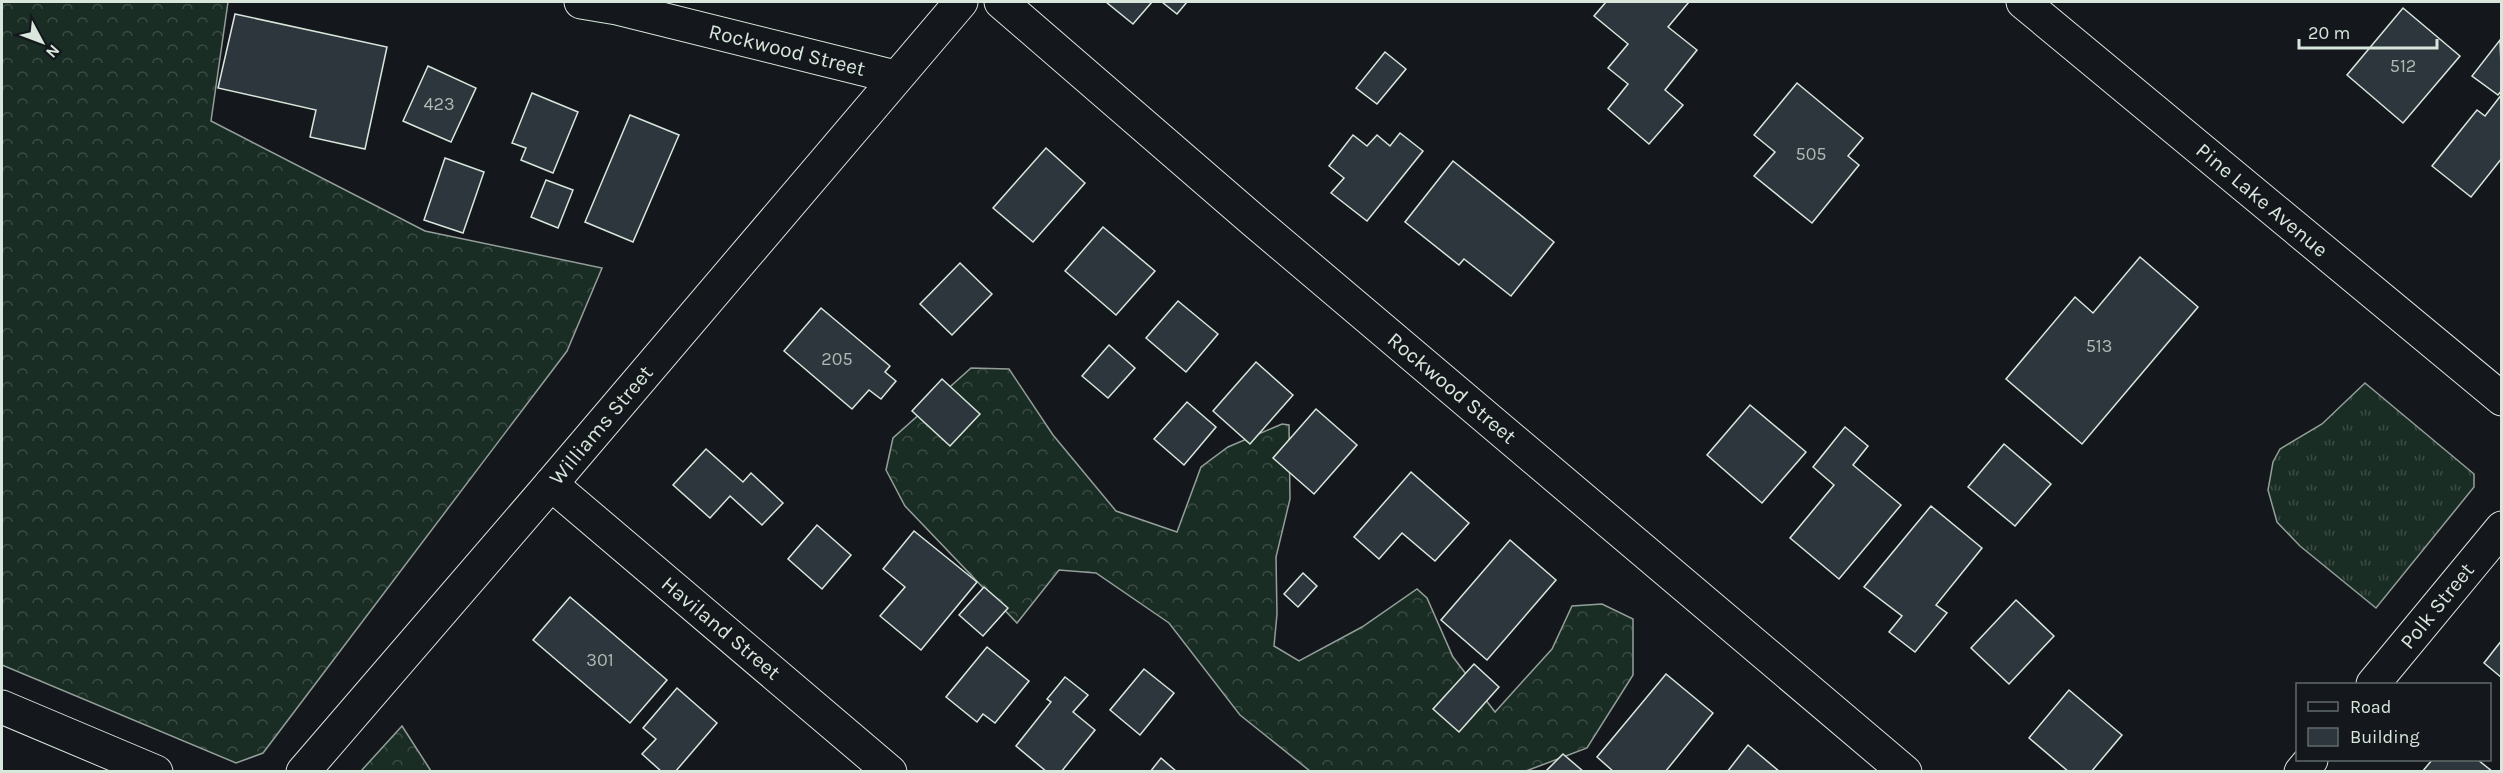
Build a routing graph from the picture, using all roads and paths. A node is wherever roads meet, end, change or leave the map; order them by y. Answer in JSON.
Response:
{"nodes":[{"id":1,"x":580,"y":2,"type":"edge"},
{"id":2,"x":961,"y":2,"type":"edge"},
{"id":3,"x":1001,"y":2,"type":"edge"},
{"id":4,"x":2023,"y":2,"type":"edge"},
{"id":5,"x":895,"y":77,"type":"junction"},
{"id":6,"x":2502,"y":399,"type":"edge"},
{"id":7,"x":551,"y":484,"type":"junction"},
{"id":8,"x":2502,"y":528,"type":"edge"},
{"id":9,"x":2374,"y":683,"type":"edge"},
{"id":10,"x":2,"y":707,"type":"edge"},
{"id":11,"x":156,"y":771,"type":"edge"},
{"id":12,"x":303,"y":771,"type":"edge"},
{"id":13,"x":890,"y":771,"type":"edge"},
{"id":14,"x":1905,"y":771,"type":"edge"}],
"edges":[{"from":1,"to":5,"type":"street","name":"Rockwood Street"},
{"from":2,"to":5,"type":"street","name":"Rockwood Street"},
{"from":3,"to":14,"type":"street","name":"Rockwood Street"},
{"from":4,"to":6,"type":"street","name":"Pine Lake Avenue"},
{"from":5,"to":7,"type":"street","name":"Williams Street"},
{"from":7,"to":12,"type":"street","name":"Williams Street"},
{"from":7,"to":13,"type":"street","name":"Haviland Street"},
{"from":8,"to":9,"type":"street","name":"Polk Street"},
{"from":10,"to":11,"type":"street"}]}
